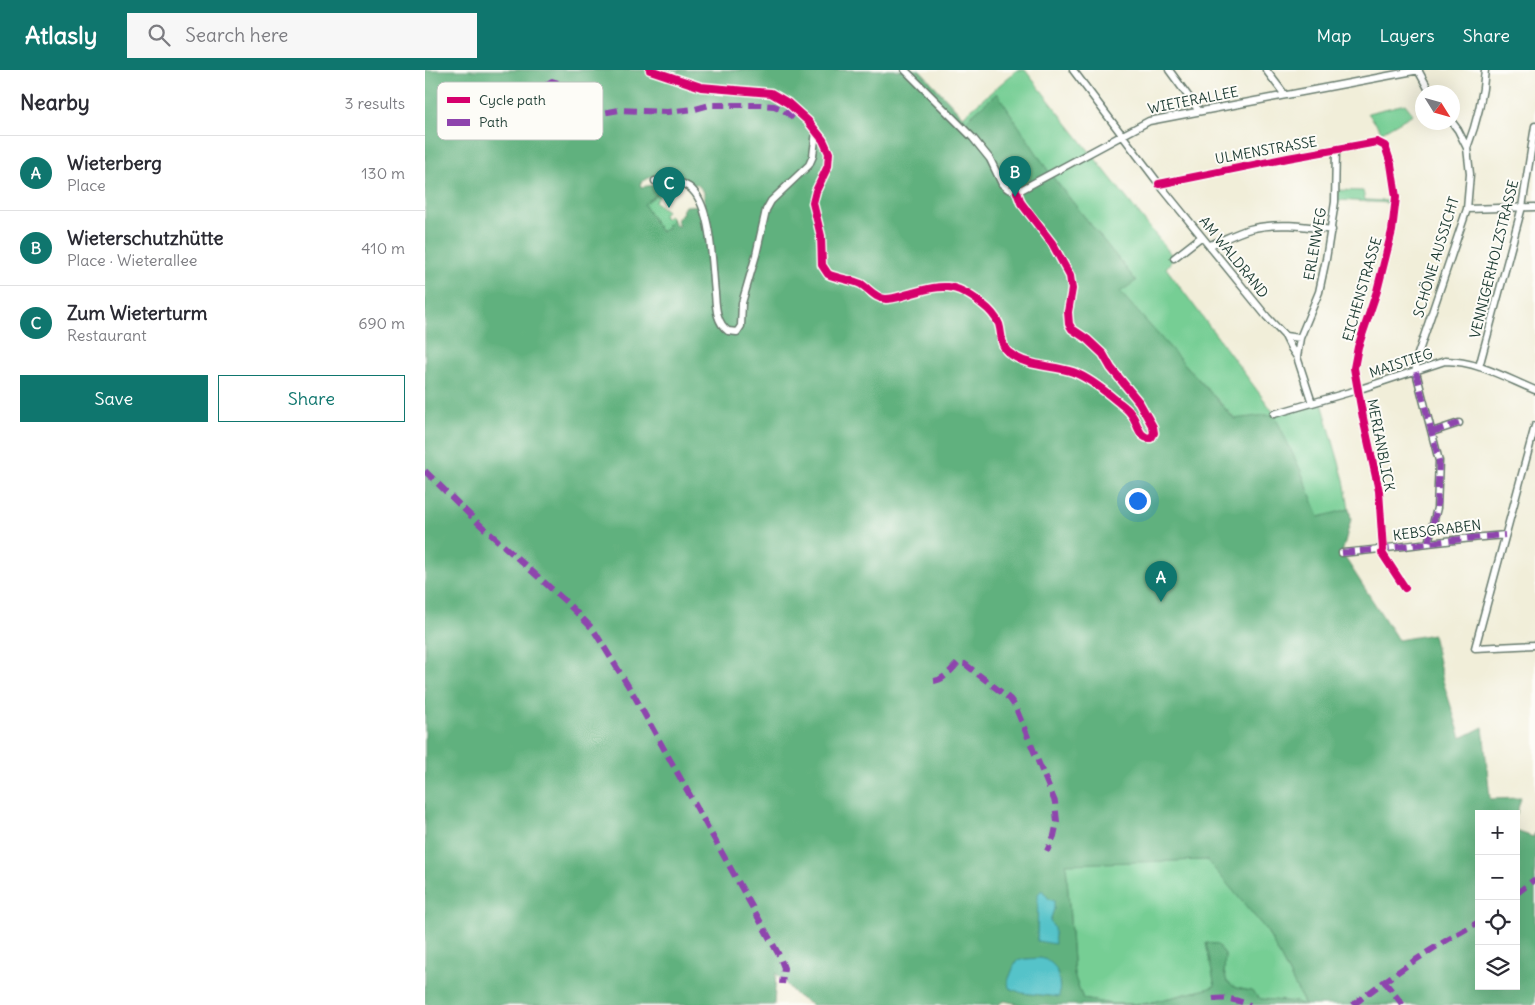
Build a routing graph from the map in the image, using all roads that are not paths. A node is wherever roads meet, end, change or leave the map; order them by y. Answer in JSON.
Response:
{"nodes":[{"id":1,"x":650,"y":70,"type":"edge"},
{"id":2,"x":905,"y":70,"type":"edge"},
{"id":3,"x":1073,"y":70,"type":"edge"},
{"id":4,"x":1169,"y":70,"type":"edge"},
{"id":5,"x":1266,"y":70,"type":"edge"},
{"id":6,"x":1418,"y":70,"type":"edge"},
{"id":7,"x":1485,"y":70,"type":"edge"},
{"id":8,"x":1426,"y":85,"type":"edge"},
{"id":9,"x":1285,"y":95,"type":"junction"},
{"id":10,"x":1199,"y":111,"type":"junction"},
{"id":11,"x":1535,"y":126,"type":"edge"},
{"id":12,"x":1457,"y":130,"type":"edge"},
{"id":13,"x":816,"y":131,"type":"junction"},
{"id":14,"x":1121,"y":135,"type":"junction"},
{"id":15,"x":1377,"y":142,"type":"joint"},
{"id":16,"x":1467,"y":148,"type":"junction"},
{"id":17,"x":1336,"y":150,"type":"junction"},
{"id":18,"x":655,"y":182,"type":"dead end"},
{"id":19,"x":1159,"y":184,"type":"junction"},
{"id":20,"x":1017,"y":192,"type":"junction"},
{"id":21,"x":1522,"y":207,"type":"junction"},
{"id":22,"x":1535,"y":207,"type":"edge"},
{"id":23,"x":1467,"y":209,"type":"junction"},
{"id":24,"x":1331,"y":230,"type":"junction"},
{"id":25,"x":1201,"y":236,"type":"junction"},
{"id":26,"x":1209,"y":245,"type":"junction"},
{"id":27,"x":1174,"y":258,"type":"dead end"},
{"id":28,"x":1285,"y":336,"type":"junction"},
{"id":29,"x":1300,"y":338,"type":"junction"},
{"id":30,"x":1297,"y":357,"type":"junction"},
{"id":31,"x":1479,"y":367,"type":"junction"},
{"id":32,"x":1416,"y":372,"type":"junction"},
{"id":33,"x":1357,"y":390,"type":"junction"},
{"id":34,"x":1535,"y":390,"type":"edge"},
{"id":35,"x":1312,"y":403,"type":"junction"},
{"id":36,"x":1274,"y":414,"type":"dead end"},
{"id":37,"x":1459,"y":422,"type":"dead end"},
{"id":38,"x":1535,"y":426,"type":"edge"},
{"id":39,"x":1432,"y":432,"type":"junction"},
{"id":40,"x":1505,"y":535,"type":"junction"},
{"id":41,"x":1428,"y":543,"type":"junction"},
{"id":42,"x":1383,"y":550,"type":"junction"},
{"id":43,"x":1342,"y":553,"type":"dead end"},
{"id":44,"x":1405,"y":588,"type":"dead end"},
{"id":45,"x":1535,"y":645,"type":"edge"}],
"edges":[{"from":1,"to":13,"type":"street"},
{"from":2,"to":20,"type":"street"},
{"from":3,"to":14,"type":"street","name":"AM WALDRAND"},
{"from":4,"to":10,"type":"street"},
{"from":5,"to":9,"type":"street"},
{"from":6,"to":8,"type":"street"},
{"from":6,"to":9,"type":"street","name":"WIETERALLEE"},
{"from":7,"to":16,"type":"street"},
{"from":9,"to":10,"type":"street","name":"WIETERALLEE"},
{"from":10,"to":14,"type":"street","name":"WIETERALLEE"},
{"from":11,"to":21,"type":"street","name":"VENNIGERHOLZSTRASSE"},
{"from":12,"to":16,"type":"street","name":"SCHÖNE AUSSICHT"},
{"from":13,"to":18,"type":"street"},
{"from":13,"to":20,"type":"street"},
{"from":14,"to":19,"type":"street","name":"AM WALDRAND"},
{"from":14,"to":20,"type":"street","name":"WIETERALLEE"},
{"from":15,"to":17,"type":"street","name":"ULMENSTRASSE"},
{"from":15,"to":33,"type":"street","name":"EICHENSTRASSE"},
{"from":16,"to":23,"type":"street","name":"SCHÖNE AUSSICHT"},
{"from":17,"to":19,"type":"street","name":"ULMENSTRASSE"},
{"from":17,"to":24,"type":"street","name":"ERLENWEG"},
{"from":19,"to":25,"type":"street","name":"AM WALDRAND"},
{"from":21,"to":22,"type":"street"},
{"from":21,"to":23,"type":"street"},
{"from":21,"to":31,"type":"street","name":"VENNIGERHOLZSTRASSE"},
{"from":23,"to":32,"type":"street","name":"SCHÖNE AUSSICHT"},
{"from":24,"to":26,"type":"street"},
{"from":24,"to":29,"type":"street","name":"ERLENWEG"},
{"from":25,"to":26,"type":"street","name":"AM WALDRAND"},
{"from":25,"to":27,"type":"street"},
{"from":26,"to":28,"type":"street","name":"AM WALDRAND"},
{"from":28,"to":29,"type":"street"},
{"from":28,"to":30,"type":"street","name":"AM WALDRAND"},
{"from":29,"to":30,"type":"street","name":"ERLENWEG"},
{"from":30,"to":35,"type":"street","name":"AM WALDRAND"},
{"from":31,"to":32,"type":"street","name":"MAISTIEG"},
{"from":31,"to":34,"type":"street","name":"MAISTIEG"},
{"from":32,"to":33,"type":"street","name":"MAISTIEG"},
{"from":32,"to":39,"type":"street"},
{"from":33,"to":35,"type":"street","name":"MAISTIEG"},
{"from":33,"to":42,"type":"street","name":"MERIANBLICK"},
{"from":35,"to":36,"type":"street","name":"MAISTIEG"},
{"from":37,"to":39,"type":"street"},
{"from":38,"to":40,"type":"street"},
{"from":39,"to":41,"type":"street"},
{"from":40,"to":41,"type":"street","name":"KEBSGRABEN"},
{"from":40,"to":45,"type":"street"},
{"from":41,"to":42,"type":"street","name":"KEBSGRABEN"},
{"from":42,"to":43,"type":"street","name":"KEBSGRABEN"},
{"from":42,"to":44,"type":"street","name":"MERIANBLICK"}]}
